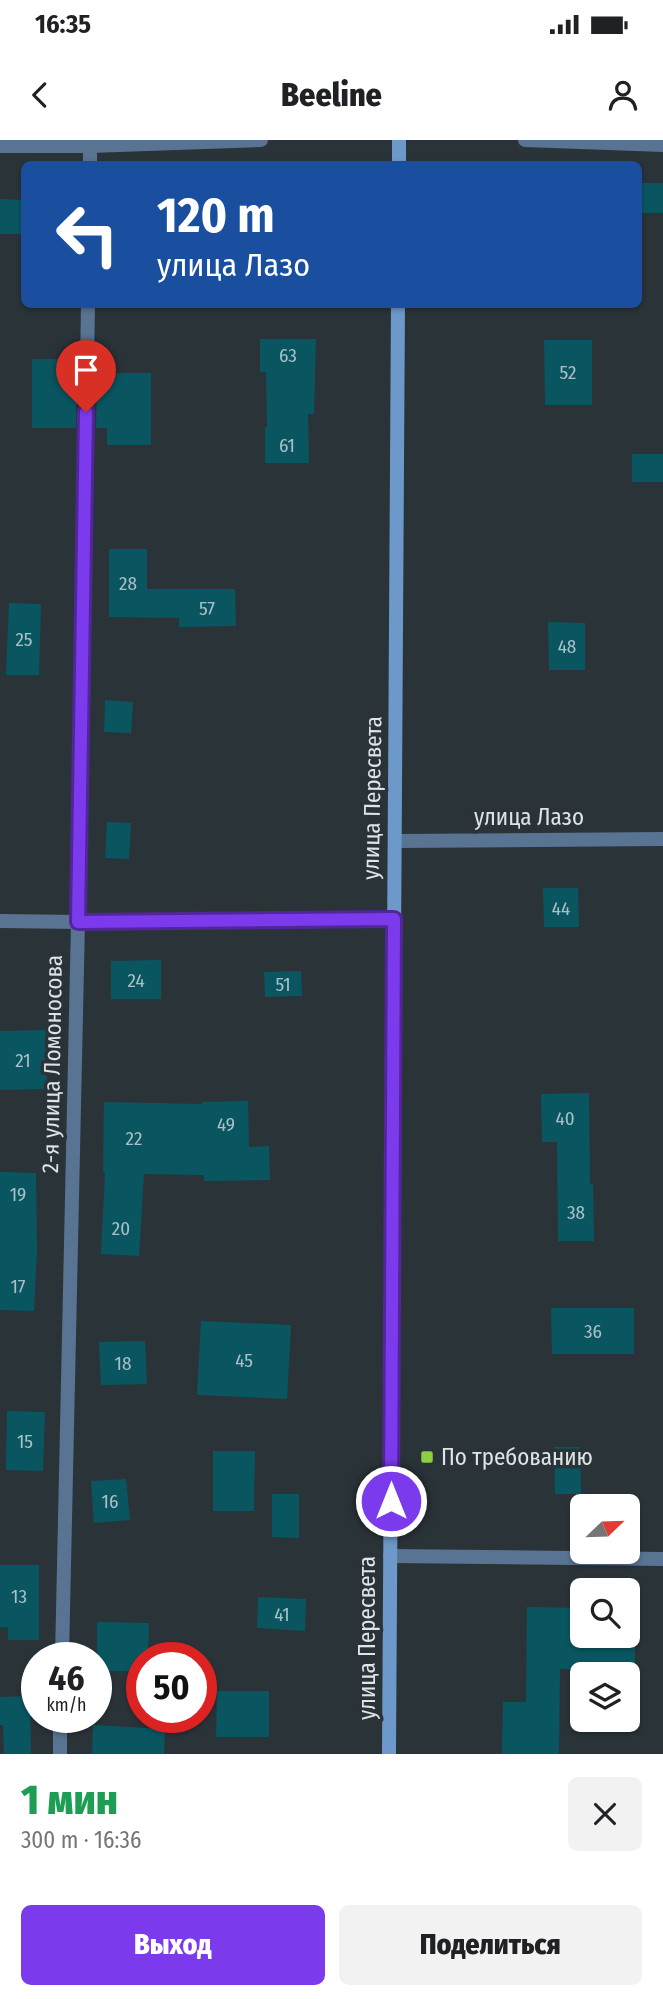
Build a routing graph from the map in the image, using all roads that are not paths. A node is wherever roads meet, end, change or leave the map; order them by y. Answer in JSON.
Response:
{"nodes":[{"id":1,"x":261,"y":140,"type":"edge"},
{"id":2,"x":399,"y":140,"type":"edge"},
{"id":3,"x":524,"y":140,"type":"edge"},
{"id":4,"x":90,"y":143,"type":"edge"},
{"id":5,"x":663,"y":145,"type":"edge"},
{"id":6,"x":0,"y":146,"type":"edge"},
{"id":7,"x":90,"y":161,"type":"edge"},
{"id":8,"x":399,"y":161,"type":"edge"},
{"id":9,"x":88,"y":308,"type":"edge"},
{"id":10,"x":398,"y":308,"type":"edge"},
{"id":11,"x":663,"y":839,"type":"edge"},
{"id":12,"x":395,"y":841,"type":"junction"},
{"id":13,"x":394,"y":919,"type":"junction"},
{"id":14,"x":0,"y":920,"type":"edge"},
{"id":15,"x":78,"y":922,"type":"junction"},
{"id":16,"x":390,"y":1556,"type":"junction"},
{"id":17,"x":663,"y":1559,"type":"edge"},
{"id":18,"x":62,"y":1642,"type":"edge"},
{"id":19,"x":60,"y":1733,"type":"edge"},
{"id":20,"x":60,"y":1754,"type":"edge"},
{"id":21,"x":389,"y":1754,"type":"edge"}],
"edges":[{"from":1,"to":4,"type":"street"},
{"from":2,"to":8,"type":"main road"},
{"from":3,"to":5,"type":"street"},
{"from":4,"to":6,"type":"street"},
{"from":4,"to":7,"type":"street"},
{"from":9,"to":15,"type":"street","name":"2-я улица Ломоносова"},
{"from":10,"to":12,"type":"main road","name":"улица Пересвета"},
{"from":11,"to":12,"type":"street","name":"улица Лазо"},
{"from":12,"to":13,"type":"main road","name":"улица Пересвета"},
{"from":13,"to":15,"type":"street"},
{"from":13,"to":16,"type":"main road","name":"улица Пересвета"},
{"from":14,"to":15,"type":"street"},
{"from":15,"to":18,"type":"street","name":"2-я улица Ломоносова"},
{"from":16,"to":17,"type":"street"},
{"from":16,"to":21,"type":"main road","name":"улица Пересвета"},
{"from":19,"to":20,"type":"street"}]}
